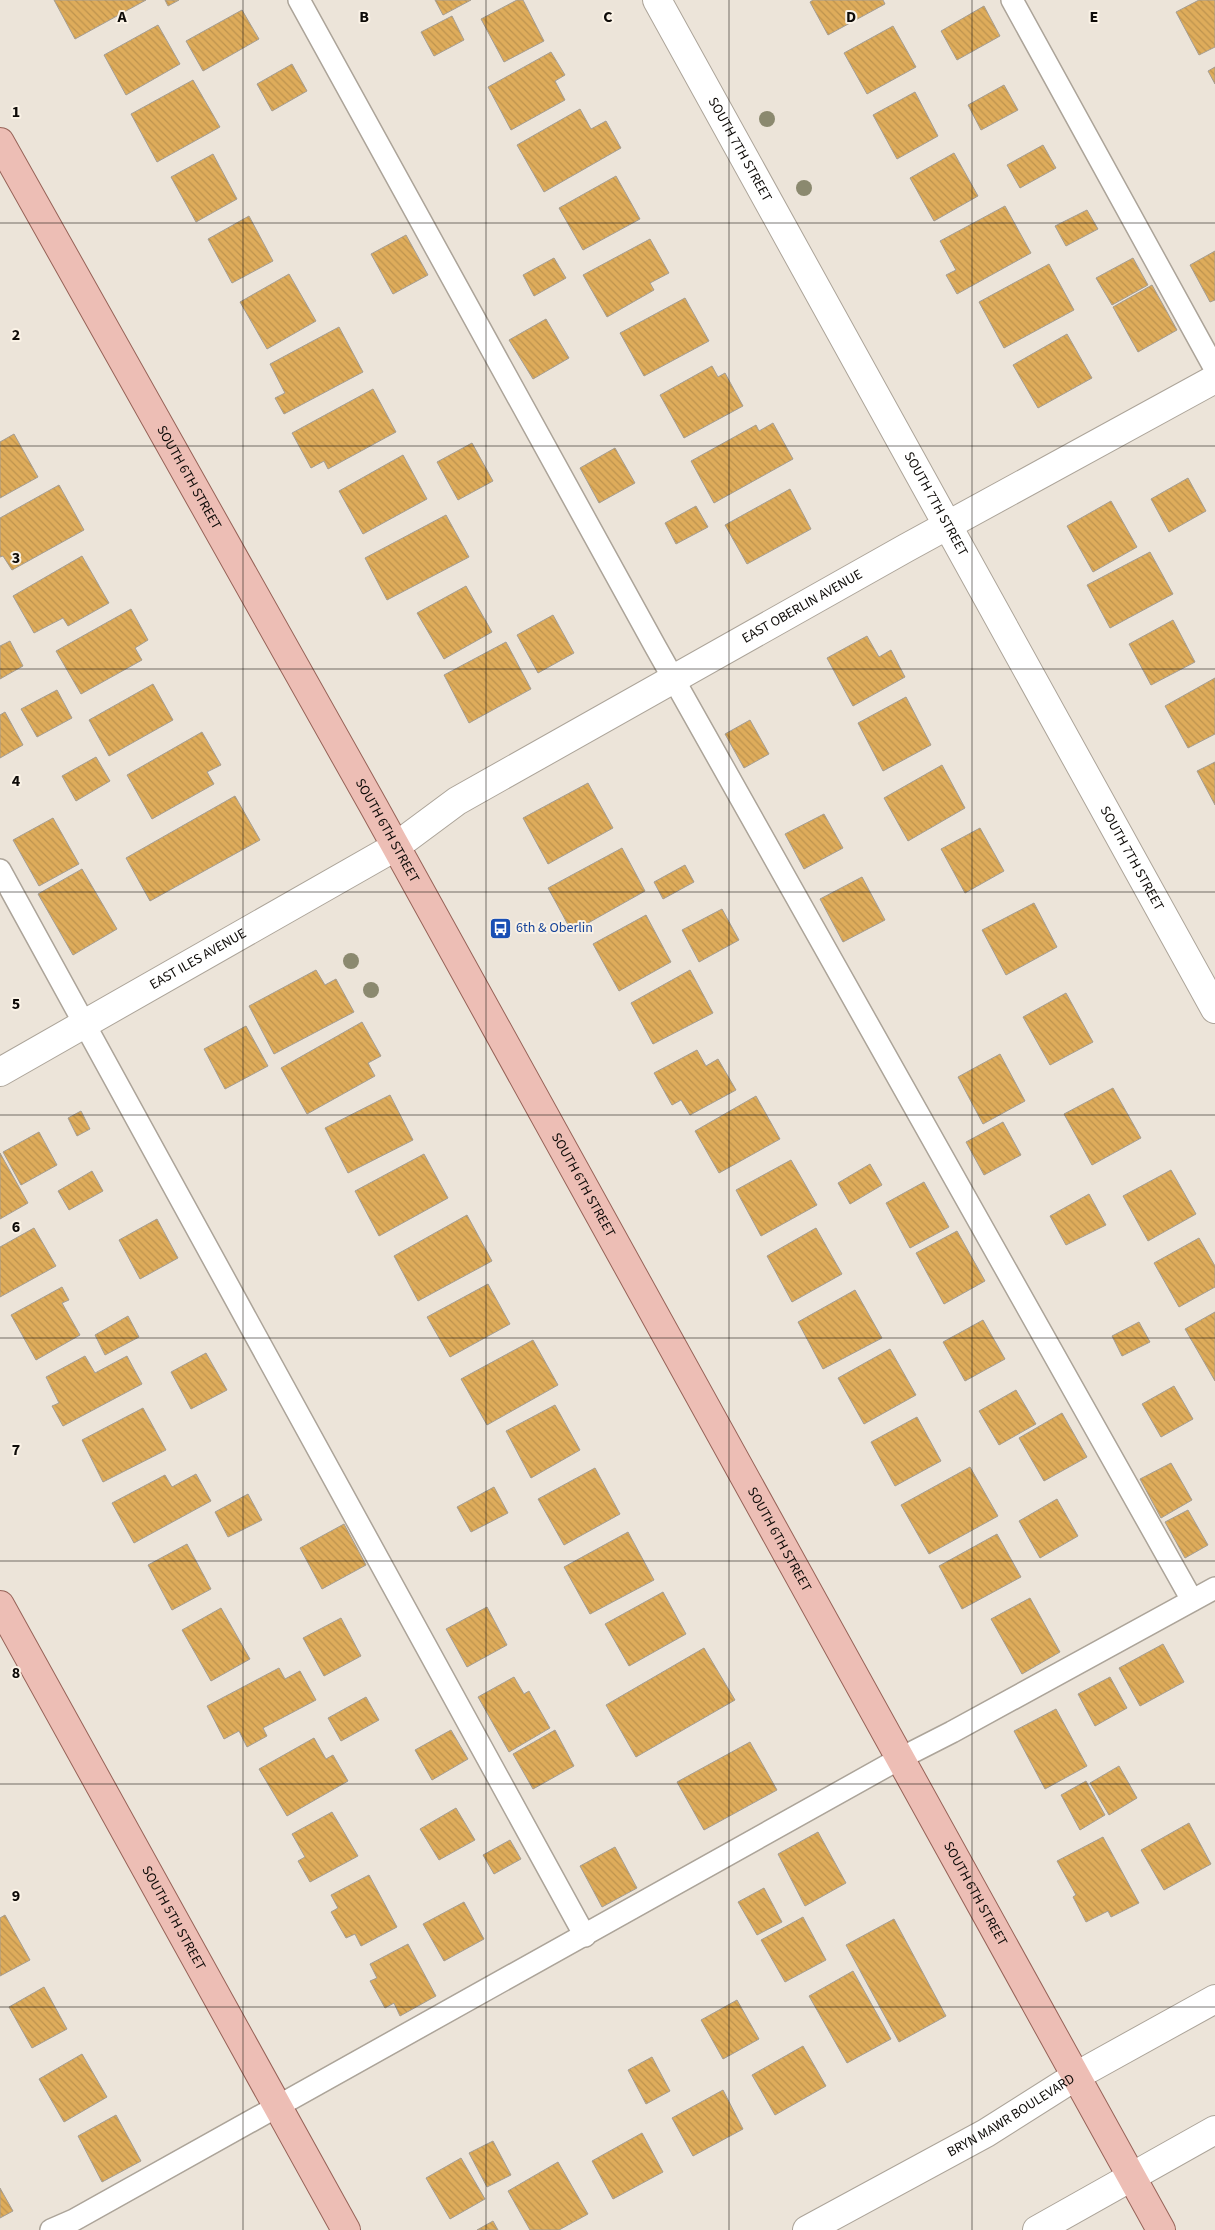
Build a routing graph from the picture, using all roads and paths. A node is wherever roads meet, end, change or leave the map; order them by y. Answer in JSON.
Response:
{"nodes":[{"id":1,"x":300,"y":0,"type":"edge"},
{"id":2,"x":658,"y":0,"type":"edge"},
{"id":3,"x":1012,"y":0,"type":"edge"},
{"id":4,"x":0,"y":142,"type":"edge"},
{"id":5,"x":1215,"y":369,"type":"edge"},
{"id":6,"x":1215,"y":379,"type":"edge"},
{"id":7,"x":947,"y":526,"type":"junction"},
{"id":8,"x":674,"y":680,"type":"junction"},
{"id":9,"x":395,"y":847,"type":"junction"},
{"id":10,"x":0,"y":870,"type":"edge"},
{"id":11,"x":1215,"y":1009,"type":"edge"},
{"id":12,"x":85,"y":1025,"type":"junction"},
{"id":13,"x":0,"y":1072,"type":"edge"},
{"id":14,"x":1215,"y":1588,"type":"edge"},
{"id":15,"x":1192,"y":1600,"type":"junction"},
{"id":16,"x":0,"y":1605,"type":"edge"},
{"id":17,"x":899,"y":1759,"type":"junction"},
{"id":18,"x":585,"y":1936,"type":"junction"},
{"id":19,"x":1215,"y":1999,"type":"edge"},
{"id":20,"x":1076,"y":2076,"type":"junction"},
{"id":21,"x":278,"y":2106,"type":"junction"},
{"id":22,"x":1215,"y":2130,"type":"edge"},
{"id":23,"x":1132,"y":2177,"type":"junction"},
{"id":24,"x":51,"y":2230,"type":"edge"},
{"id":25,"x":346,"y":2230,"type":"edge"},
{"id":26,"x":807,"y":2230,"type":"edge"},
{"id":27,"x":1037,"y":2230,"type":"edge"},
{"id":28,"x":1161,"y":2230,"type":"edge"}],
"edges":[{"from":1,"to":8,"type":"lane"},
{"from":2,"to":7,"type":"street","name":"SOUTH 7TH STREET"},
{"from":3,"to":5,"type":"lane"},
{"from":4,"to":9,"type":"main road","name":"SOUTH 6TH STREET"},
{"from":6,"to":7,"type":"street","name":"EAST OBERLIN AVENUE"},
{"from":7,"to":8,"type":"street","name":"EAST OBERLIN AVENUE"},
{"from":7,"to":11,"type":"street","name":"SOUTH 7TH STREET"},
{"from":8,"to":9,"type":"street","name":"EAST OBERLIN AVENUE"},
{"from":8,"to":15,"type":"lane"},
{"from":9,"to":12,"type":"street","name":"EAST ILES AVENUE"},
{"from":9,"to":17,"type":"main road","name":"SOUTH 6TH STREET"},
{"from":10,"to":12,"type":"lane"},
{"from":12,"to":13,"type":"street","name":"EAST ILES AVENUE"},
{"from":12,"to":18,"type":"lane"},
{"from":14,"to":15,"type":"lane"},
{"from":15,"to":17,"type":"lane"},
{"from":16,"to":21,"type":"main road","name":"SOUTH 5TH STREET"},
{"from":17,"to":18,"type":"lane"},
{"from":17,"to":20,"type":"main road","name":"SOUTH 6TH STREET"},
{"from":18,"to":21,"type":"lane"},
{"from":19,"to":20,"type":"street","name":"BRYN MAWR BOULEVARD"},
{"from":20,"to":23,"type":"main road","name":"SOUTH 6TH STREET"},
{"from":20,"to":26,"type":"street","name":"BRYN MAWR BOULEVARD"},
{"from":21,"to":24,"type":"lane"},
{"from":21,"to":25,"type":"main road","name":"SOUTH 5TH STREET"},
{"from":22,"to":23,"type":"street"},
{"from":23,"to":27,"type":"street"},
{"from":23,"to":28,"type":"main road","name":"SOUTH 6TH STREET"}]}
